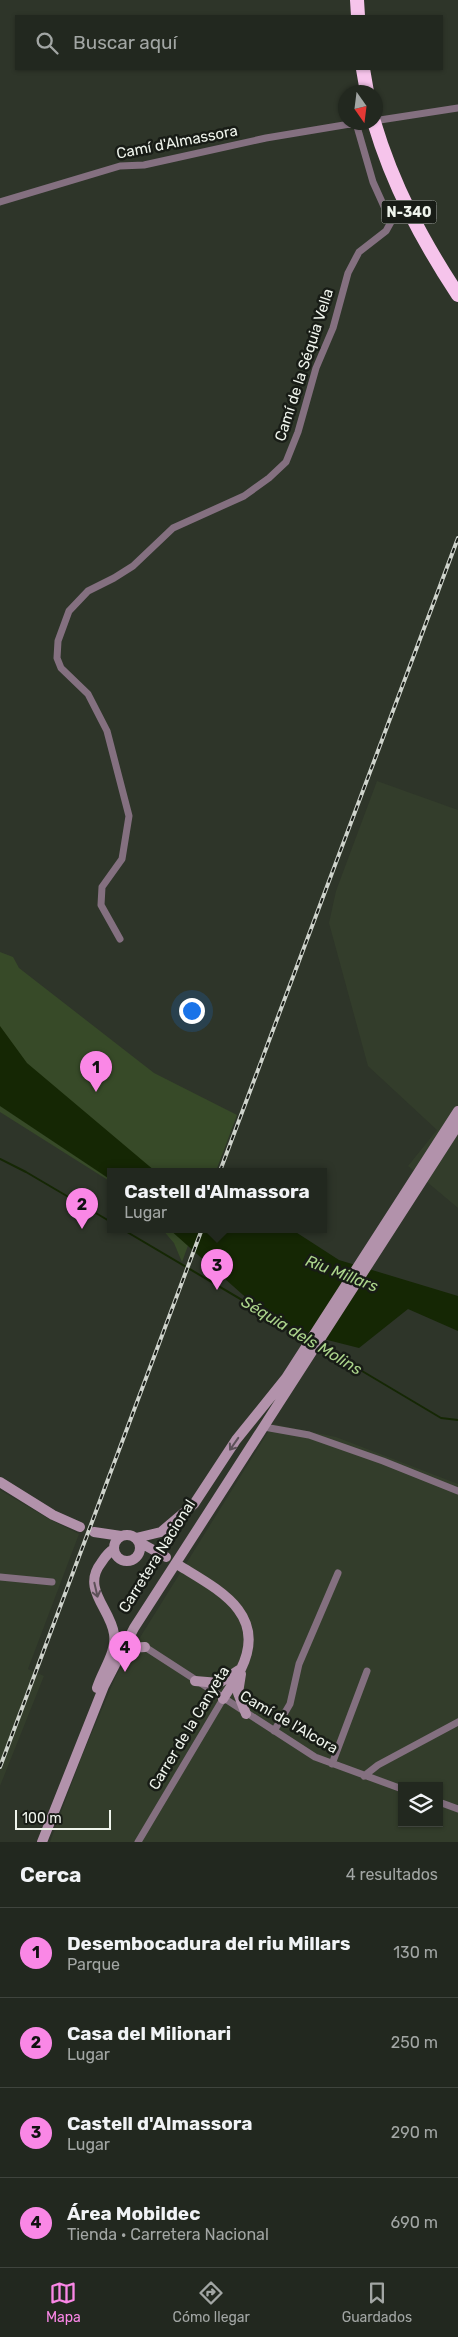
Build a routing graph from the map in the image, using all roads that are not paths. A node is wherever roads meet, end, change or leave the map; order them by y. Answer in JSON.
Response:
{"nodes":[{"id":1,"x":357,"y":0,"type":"edge"},
{"id":2,"x":358,"y":15,"type":"edge"},
{"id":3,"x":363,"y":70,"type":"edge"},
{"id":4,"x":366,"y":85,"type":"edge"},
{"id":5,"x":458,"y":108,"type":"edge"},
{"id":6,"x":383,"y":120,"type":"edge"},
{"id":7,"x":338,"y":126,"type":"edge"},
{"id":8,"x":361,"y":130,"type":"edge"},
{"id":9,"x":379,"y":130,"type":"edge"},
{"id":10,"x":0,"y":202,"type":"edge"},
{"id":11,"x":458,"y":295,"type":"edge"},
{"id":12,"x":120,"y":939,"type":"dead end"},
{"id":13,"x":458,"y":1111,"type":"edge"},
{"id":14,"x":458,"y":1125,"type":"edge"},
{"id":15,"x":424,"y":1171,"type":"junction"},
{"id":16,"x":289,"y":1380,"type":"junction"},
{"id":17,"x":264,"y":1427,"type":"junction"},
{"id":18,"x":0,"y":1482,"type":"edge"},
{"id":19,"x":458,"y":1491,"type":"edge"},
{"id":20,"x":80,"y":1527,"type":"dead end"},
{"id":21,"x":121,"y":1536,"type":"junction"},
{"id":22,"x":137,"y":1540,"type":"junction"},
{"id":23,"x":114,"y":1548,"type":"junction"},
{"id":24,"x":156,"y":1551,"type":"junction"},
{"id":25,"x":138,"y":1555,"type":"junction"},
{"id":26,"x":166,"y":1557,"type":"dead end"},
{"id":27,"x":180,"y":1566,"type":"dead end"},
{"id":28,"x":338,"y":1573,"type":"dead end"},
{"id":29,"x":0,"y":1577,"type":"edge"},
{"id":30,"x":52,"y":1582,"type":"dead end"},
{"id":31,"x":148,"y":1608,"type":"junction"},
{"id":32,"x":146,"y":1647,"type":"junction"},
{"id":33,"x":242,"y":1668,"type":"junction"},
{"id":34,"x":367,"y":1671,"type":"dead end"},
{"id":35,"x":195,"y":1681,"type":"junction"},
{"id":36,"x":100,"y":1687,"type":"junction"},
{"id":37,"x":223,"y":1699,"type":"junction"},
{"id":38,"x":246,"y":1714,"type":"junction"},
{"id":39,"x":458,"y":1722,"type":"edge"},
{"id":40,"x":274,"y":1731,"type":"junction"},
{"id":41,"x":332,"y":1764,"type":"junction"},
{"id":42,"x":364,"y":1776,"type":"junction"},
{"id":43,"x":398,"y":1788,"type":"edge"},
{"id":44,"x":443,"y":1803,"type":"edge"},
{"id":45,"x":458,"y":1809,"type":"edge"},
{"id":46,"x":35,"y":1842,"type":"edge"},
{"id":47,"x":42,"y":1842,"type":"edge"},
{"id":48,"x":138,"y":1842,"type":"edge"}],
"edges":[{"from":1,"to":2,"type":"highway"},
{"from":3,"to":4,"type":"highway"},
{"from":5,"to":6,"type":"street"},
{"from":7,"to":10,"type":"street","name":"Camí d'Almassora"},
{"from":8,"to":12,"type":"street","name":"Camí de la Séquia Vella"},
{"from":9,"to":11,"type":"highway","number":"N-340"},
{"from":13,"to":15,"type":"main road"},
{"from":14,"to":15,"type":"main road"},
{"from":15,"to":16,"type":"main road"},
{"from":16,"to":17,"type":"main road","name":"Carretera Nacional"},
{"from":16,"to":22,"type":"main road","one_way":true},
{"from":16,"to":36,"type":"main road","name":"Carretera Nacional"},
{"from":17,"to":19,"type":"street"},
{"from":17,"to":31,"type":"main road","name":"Carretera Nacional"},
{"from":18,"to":20,"type":"main road"},
{"from":21,"to":22,"type":"main road"},
{"from":21,"to":23,"type":"main road"},
{"from":21,"to":23,"type":"main road"},
{"from":22,"to":24,"type":"main road"},
{"from":22,"to":25,"type":"main road"},
{"from":23,"to":25,"type":"main road"},
{"from":23,"to":36,"type":"main road","one_way":true},
{"from":24,"to":25,"type":"main road"},
{"from":24,"to":26,"type":"main road"},
{"from":27,"to":33,"type":"main road","name":"Carrer de la Canyeta"},
{"from":28,"to":40,"type":"street"},
{"from":29,"to":30,"type":"street"},
{"from":31,"to":32,"type":"main road"},
{"from":31,"to":36,"type":"main road","name":"Carretera Nacional"},
{"from":32,"to":35,"type":"street","name":"Camí de l'Alcora"},
{"from":32,"to":36,"type":"main road"},
{"from":33,"to":35,"type":"main road"},
{"from":33,"to":37,"type":"main road","name":"Carrer de la Canyeta"},
{"from":33,"to":38,"type":"main road"},
{"from":34,"to":41,"type":"street"},
{"from":35,"to":37,"type":"street","name":"Camí de l'Alcora"},
{"from":36,"to":46,"type":"main road","name":"Carretera Nacional"},
{"from":36,"to":47,"type":"main road","name":"Carretera Nacional"},
{"from":37,"to":38,"type":"street","name":"Camí de l'Alcora"},
{"from":37,"to":48,"type":"street","name":"Carrer de la Canyeta"},
{"from":38,"to":40,"type":"street","name":"Camí de l'Alcora"},
{"from":39,"to":42,"type":"street"},
{"from":40,"to":41,"type":"street","name":"Camí de l'Alcora"},
{"from":41,"to":42,"type":"street","name":"Camí de l'Alcora"},
{"from":42,"to":43,"type":"street","name":"Camí de l'Alcora"},
{"from":44,"to":45,"type":"street"}]}
